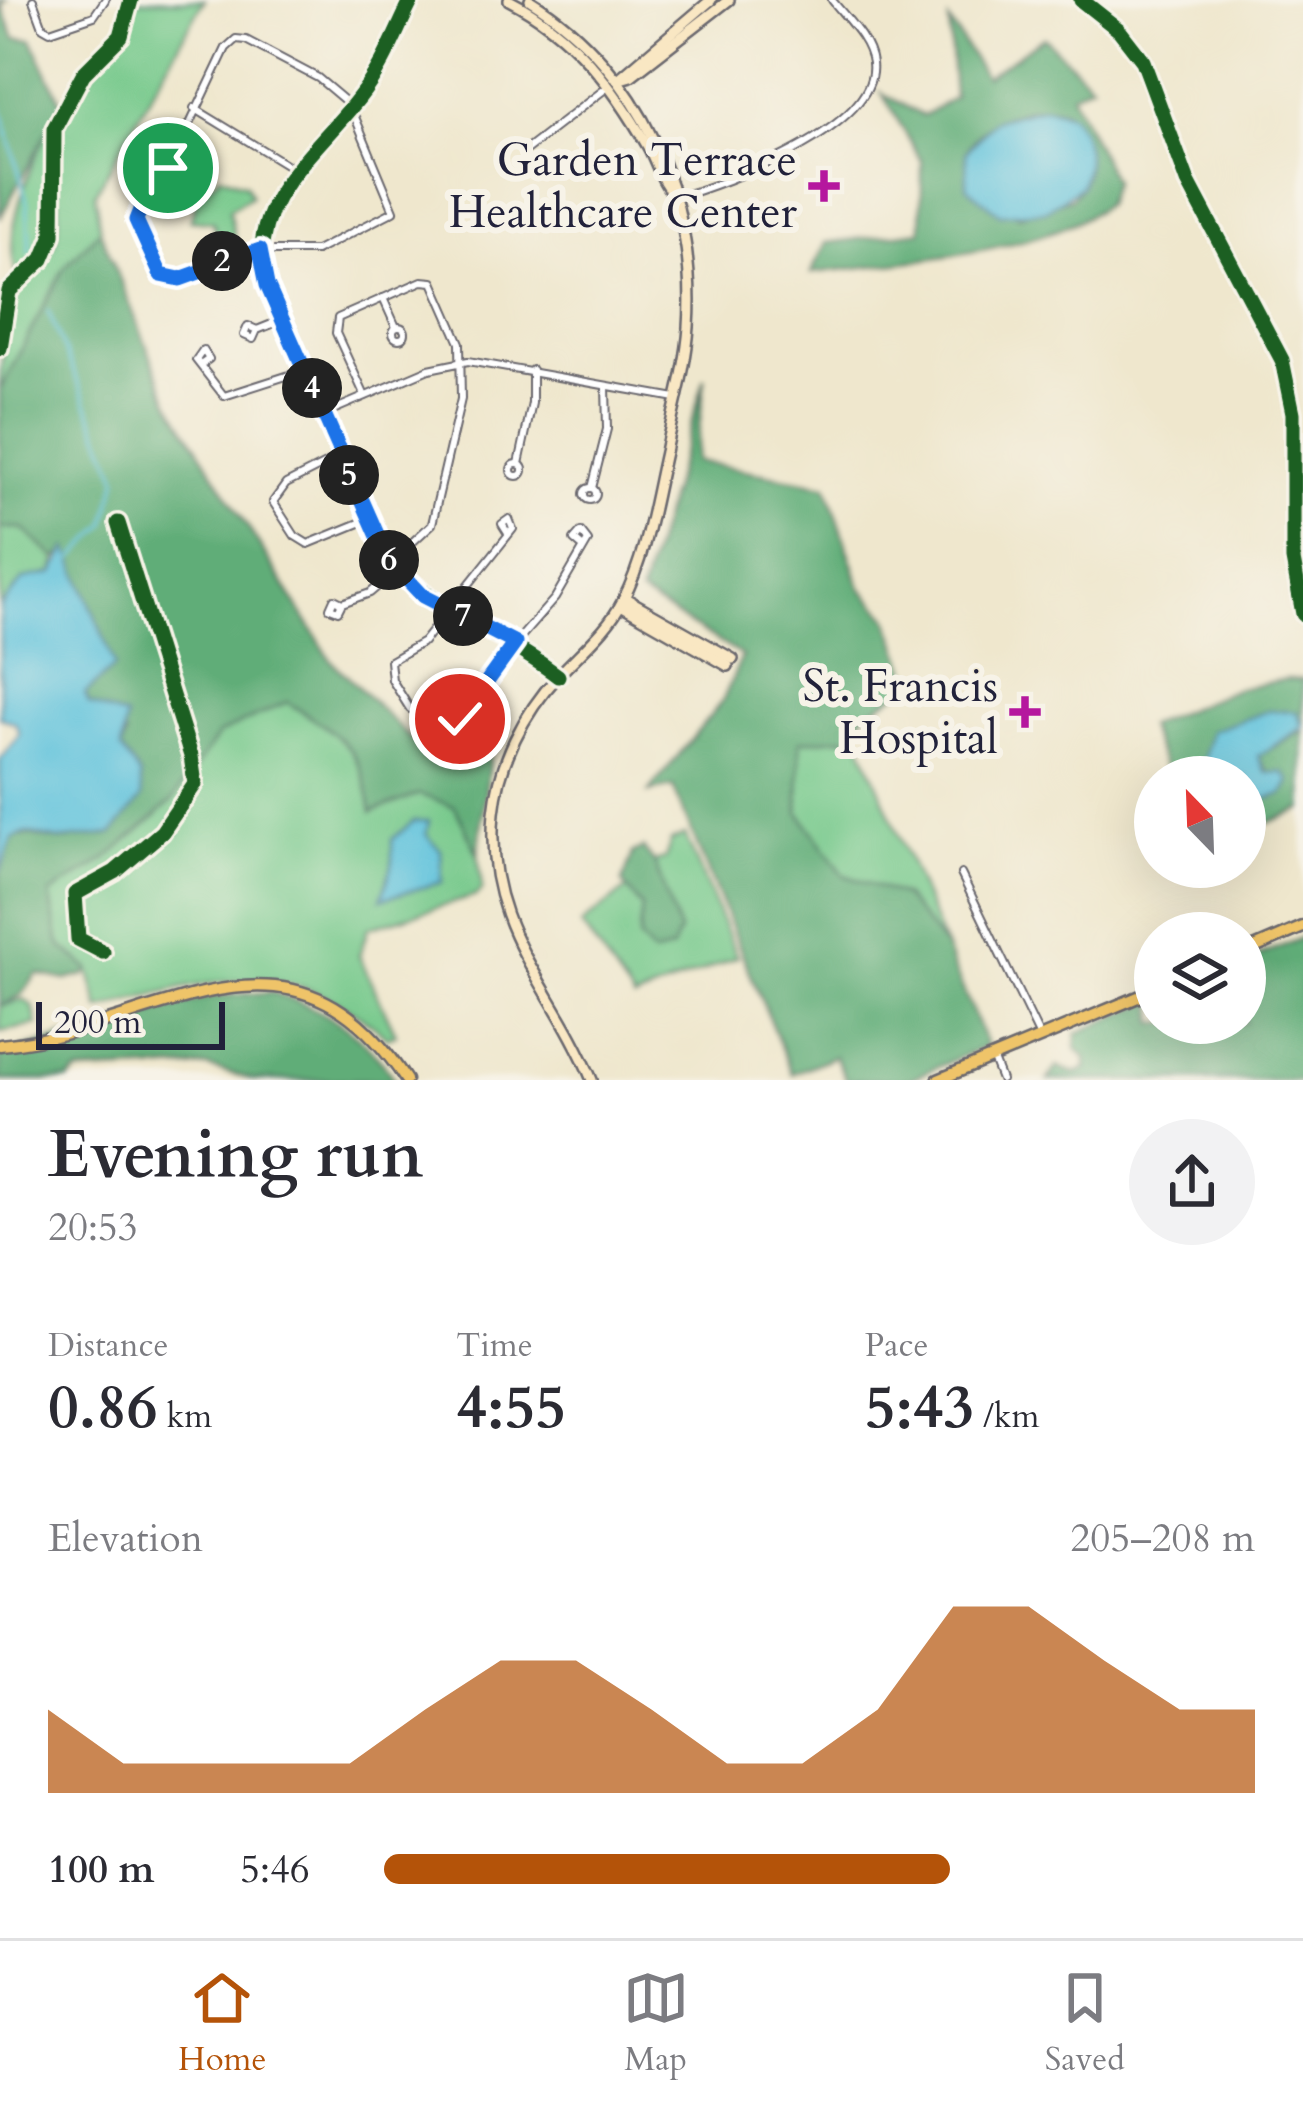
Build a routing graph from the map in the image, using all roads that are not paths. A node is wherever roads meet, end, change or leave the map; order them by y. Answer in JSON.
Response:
{"nodes":[{"id":1,"x":33,"y":0,"type":"edge"},
{"id":2,"x":105,"y":0,"type":"edge"},
{"id":3,"x":412,"y":0,"type":"edge"},
{"id":4,"x":509,"y":0,"type":"edge"},
{"id":5,"x":530,"y":0,"type":"edge"},
{"id":6,"x":711,"y":0,"type":"edge"},
{"id":7,"x":729,"y":0,"type":"edge"},
{"id":8,"x":832,"y":0,"type":"edge"},
{"id":9,"x":1081,"y":0,"type":"edge"},
{"id":10,"x":613,"y":83,"type":"junction"},
{"id":11,"x":350,"y":105,"type":"junction"},
{"id":12,"x":194,"y":108,"type":"junction"},
{"id":13,"x":526,"y":150,"type":"dead end"},
{"id":14,"x":298,"y":171,"type":"junction"},
{"id":15,"x":675,"y":197,"type":"junction"},
{"id":16,"x":260,"y":250,"type":"junction"},
{"id":17,"x":383,"y":298,"type":"junction"},
{"id":18,"x":281,"y":320,"type":"junction"},
{"id":19,"x":396,"y":328,"type":"dead end"},
{"id":20,"x":257,"y":330,"type":"dead end"},
{"id":21,"x":461,"y":362,"type":"junction"},
{"id":22,"x":202,"y":364,"type":"dead end"},
{"id":23,"x":304,"y":370,"type":"junction"},
{"id":24,"x":532,"y":370,"type":"junction"},
{"id":25,"x":606,"y":385,"type":"junction"},
{"id":26,"x":365,"y":396,"type":"junction"},
{"id":27,"x":676,"y":398,"type":"junction"},
{"id":28,"x":324,"y":414,"type":"junction"},
{"id":29,"x":341,"y":456,"type":"junction"},
{"id":30,"x":519,"y":464,"type":"dead end"},
{"id":31,"x":1298,"y":472,"type":"edge"},
{"id":32,"x":592,"y":488,"type":"dead end"},
{"id":33,"x":367,"y":520,"type":"junction"},
{"id":34,"x":507,"y":532,"type":"dead end"},
{"id":35,"x":580,"y":546,"type":"dead end"},
{"id":36,"x":394,"y":566,"type":"junction"},
{"id":37,"x":623,"y":601,"type":"junction"},
{"id":38,"x":342,"y":603,"type":"dead end"},
{"id":39,"x":446,"y":608,"type":"junction"},
{"id":40,"x":1303,"y":614,"type":"edge"},
{"id":41,"x":515,"y":643,"type":"junction"},
{"id":42,"x":730,"y":662,"type":"dead end"},
{"id":43,"x":558,"y":676,"type":"junction"},
{"id":44,"x":961,"y":874,"type":"dead end"},
{"id":45,"x":1303,"y":927,"type":"edge"},
{"id":46,"x":1266,"y":943,"type":"edge"},
{"id":47,"x":1134,"y":999,"type":"edge"},
{"id":48,"x":1040,"y":1037,"type":"junction"},
{"id":49,"x":0,"y":1045,"type":"edge"},
{"id":50,"x":992,"y":1057,"type":"junction"},
{"id":51,"x":406,"y":1080,"type":"edge"},
{"id":52,"x":592,"y":1080,"type":"edge"},
{"id":53,"x":938,"y":1080,"type":"edge"},
{"id":54,"x":1001,"y":1080,"type":"edge"}],
"edges":[{"from":1,"to":2,"type":"street"},
{"from":3,"to":11,"type":"street"},
{"from":4,"to":10,"type":"main road"},
{"from":5,"to":10,"type":"main road"},
{"from":6,"to":10,"type":"main road"},
{"from":7,"to":10,"type":"main road"},
{"from":8,"to":15,"type":"street"},
{"from":9,"to":31,"type":"main road"},
{"from":10,"to":13,"type":"street"},
{"from":10,"to":15,"type":"main road"},
{"from":11,"to":12,"type":"street"},
{"from":11,"to":14,"type":"street"},
{"from":11,"to":16,"type":"street"},
{"from":12,"to":14,"type":"street"},
{"from":12,"to":16,"type":"street"},
{"from":14,"to":16,"type":"street"},
{"from":15,"to":27,"type":"main road"},
{"from":16,"to":18,"type":"street"},
{"from":17,"to":19,"type":"street"},
{"from":17,"to":21,"type":"street"},
{"from":17,"to":26,"type":"street"},
{"from":18,"to":20,"type":"street"},
{"from":18,"to":23,"type":"street"},
{"from":21,"to":24,"type":"street"},
{"from":21,"to":26,"type":"street"},
{"from":21,"to":36,"type":"street"},
{"from":22,"to":23,"type":"street"},
{"from":23,"to":28,"type":"street"},
{"from":24,"to":25,"type":"street"},
{"from":24,"to":30,"type":"street"},
{"from":25,"to":27,"type":"street"},
{"from":25,"to":32,"type":"street"},
{"from":26,"to":28,"type":"street"},
{"from":27,"to":37,"type":"main road"},
{"from":28,"to":29,"type":"street"},
{"from":29,"to":33,"type":"street"},
{"from":29,"to":33,"type":"street"},
{"from":31,"to":40,"type":"main road"},
{"from":33,"to":36,"type":"street"},
{"from":34,"to":39,"type":"street"},
{"from":35,"to":41,"type":"street"},
{"from":36,"to":38,"type":"street"},
{"from":36,"to":39,"type":"street"},
{"from":37,"to":42,"type":"main road"},
{"from":37,"to":43,"type":"main road"},
{"from":39,"to":41,"type":"street"},
{"from":39,"to":41,"type":"street"},
{"from":41,"to":43,"type":"street"},
{"from":43,"to":52,"type":"main road"},
{"from":44,"to":48,"type":"street"},
{"from":45,"to":46,"type":"main road"},
{"from":47,"to":48,"type":"main road"},
{"from":48,"to":50,"type":"main road"},
{"from":49,"to":51,"type":"main road"},
{"from":50,"to":53,"type":"main road"},
{"from":50,"to":54,"type":"street"}]}
